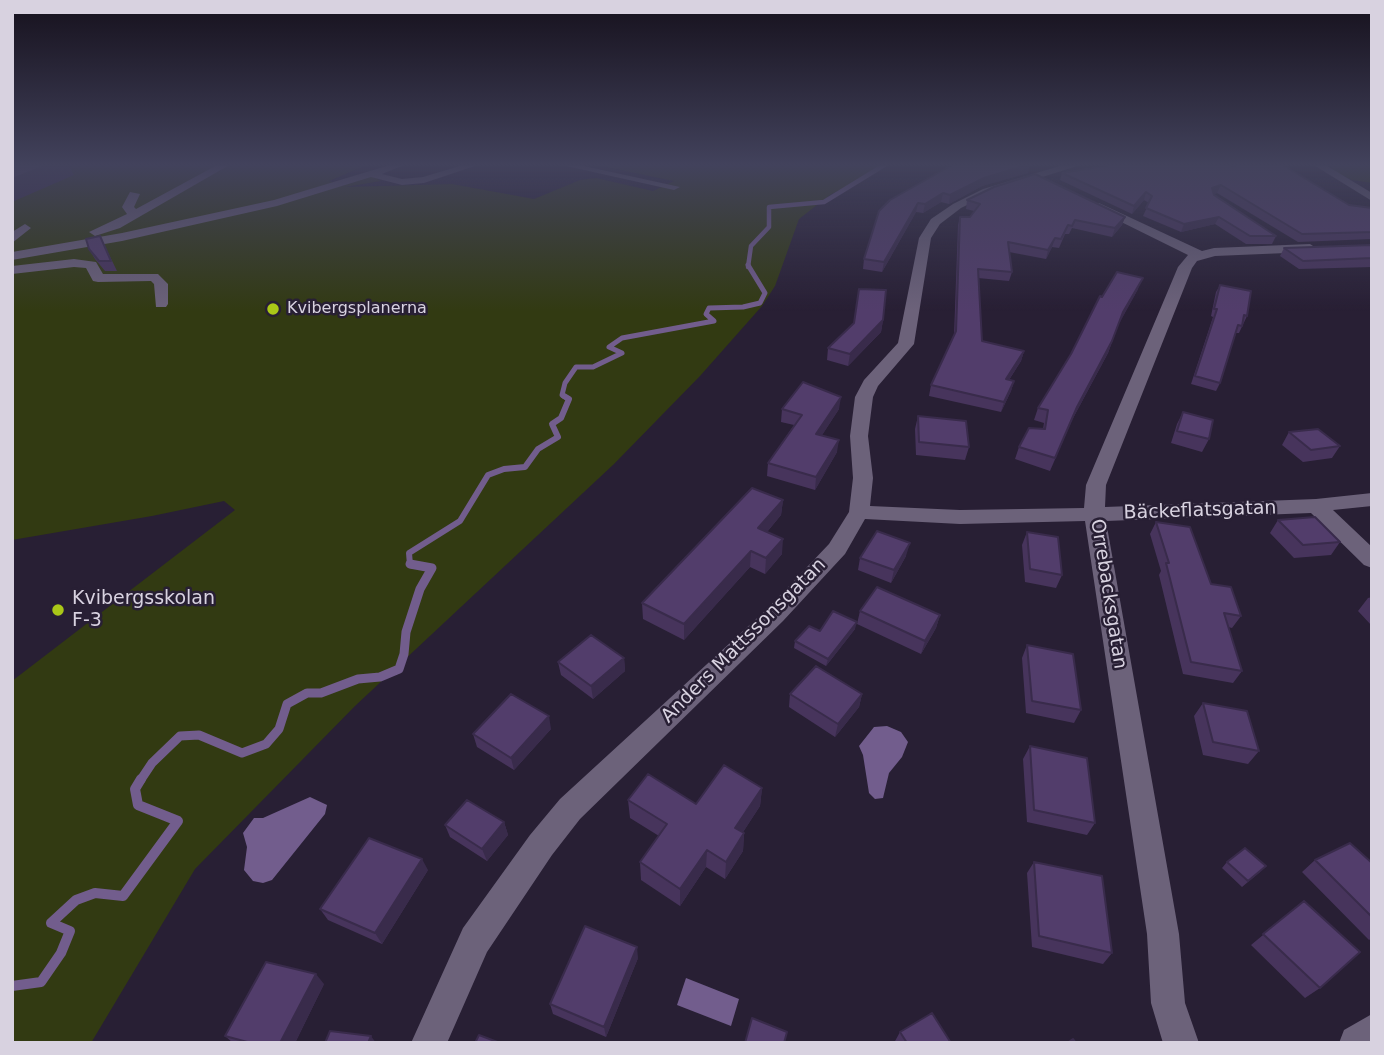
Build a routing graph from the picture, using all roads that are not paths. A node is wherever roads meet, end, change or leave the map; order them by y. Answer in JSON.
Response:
{"nodes":[{"id":1,"x":137,"y":213,"type":"edge"},
{"id":2,"x":230,"y":213,"type":"edge"},
{"id":3,"x":948,"y":213,"type":"edge"},
{"id":4,"x":1112,"y":213,"type":"edge"},
{"id":5,"x":134,"y":215,"type":"joint"},
{"id":6,"x":25,"y":228,"type":"dead end"},
{"id":7,"x":1271,"y":234,"type":"edge"},
{"id":8,"x":12,"y":239,"type":"edge"},
{"id":9,"x":1328,"y":247,"type":"edge"},
{"id":10,"x":1294,"y":249,"type":"junction"},
{"id":11,"x":1197,"y":254,"type":"junction"},
{"id":12,"x":13,"y":256,"type":"edge"},
{"id":13,"x":12,"y":270,"type":"edge"},
{"id":14,"x":180,"y":295,"type":"dead end"},
{"id":15,"x":1372,"y":499,"type":"edge"},
{"id":16,"x":1316,"y":506,"type":"junction"},
{"id":17,"x":859,"y":512,"type":"junction"},
{"id":18,"x":1094,"y":514,"type":"junction"},
{"id":19,"x":1372,"y":560,"type":"edge"},
{"id":20,"x":1372,"y":1032,"type":"edge"},
{"id":21,"x":429,"y":1043,"type":"edge"},
{"id":22,"x":1181,"y":1043,"type":"edge"},
{"id":23,"x":1357,"y":1043,"type":"edge"}],
"edges":[{"from":1,"to":5,"type":"street"},
{"from":2,"to":12,"type":"street"},
{"from":3,"to":17,"type":"street","name":"Anders Mattssonsgatan"},
{"from":4,"to":11,"type":"street"},
{"from":5,"to":12,"type":"street"},
{"from":6,"to":8,"type":"street"},
{"from":7,"to":10,"type":"street"},
{"from":9,"to":10,"type":"street"},
{"from":10,"to":11,"type":"street"},
{"from":11,"to":18,"type":"street","name":"Orrebacksgatan"},
{"from":13,"to":14,"type":"street"},
{"from":15,"to":16,"type":"street","name":"Bäckeflatsgatan"},
{"from":16,"to":18,"type":"street","name":"Bäckeflatsgatan"},
{"from":16,"to":19,"type":"street"},
{"from":17,"to":18,"type":"street","name":"Bäckeflatsgatan"},
{"from":17,"to":21,"type":"street","name":"Anders Mattssonsgatan"},
{"from":18,"to":22,"type":"street","name":"Orrebacksgatan"},
{"from":20,"to":23,"type":"street"}]}
